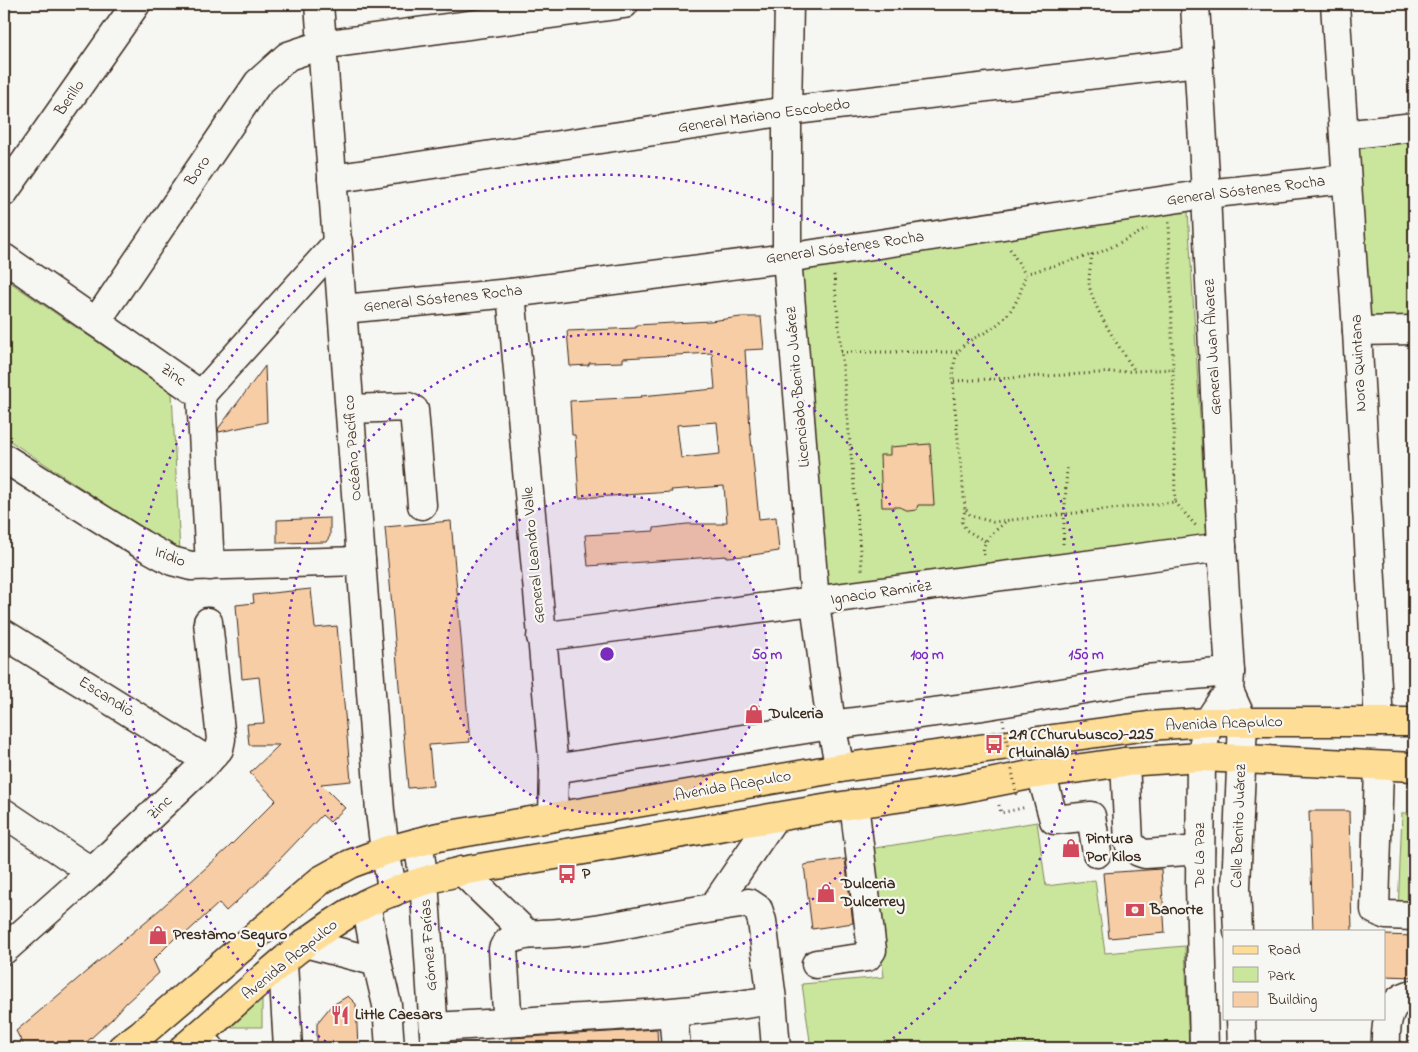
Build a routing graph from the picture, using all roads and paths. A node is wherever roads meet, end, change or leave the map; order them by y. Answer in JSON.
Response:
{"nodes":[{"id":1,"x":136,"y":4,"type":"edge"},
{"id":2,"x":319,"y":4,"type":"edge"},
{"id":3,"x":624,"y":4,"type":"edge"},
{"id":4,"x":789,"y":4,"type":"edge"},
{"id":5,"x":1195,"y":4,"type":"edge"},
{"id":6,"x":1335,"y":4,"type":"edge"},
{"id":7,"x":321,"y":45,"type":"junction"},
{"id":8,"x":1197,"y":62,"type":"junction"},
{"id":9,"x":787,"y":111,"type":"junction"},
{"id":10,"x":1414,"y":127,"type":"edge"},
{"id":11,"x":1344,"y":135,"type":"junction"},
{"id":12,"x":332,"y":179,"type":"junction"},
{"id":13,"x":1346,"y":179,"type":"junction"},
{"id":14,"x":4,"y":192,"type":"edge"},
{"id":15,"x":1206,"y":194,"type":"junction"},
{"id":16,"x":1160,"y":223,"type":"dead end"},
{"id":17,"x":1152,"y":227,"type":"dead end"},
{"id":18,"x":338,"y":242,"type":"junction"},
{"id":19,"x":1008,"y":242,"type":"dead end"},
{"id":20,"x":1092,"y":254,"type":"junction"},
{"id":21,"x":4,"y":258,"type":"edge"},
{"id":22,"x":787,"y":258,"type":"junction"},
{"id":23,"x":833,"y":271,"type":"dead end"},
{"id":24,"x":1025,"y":274,"type":"junction"},
{"id":25,"x":510,"y":293,"type":"junction"},
{"id":26,"x":343,"y":309,"type":"junction"},
{"id":27,"x":96,"y":322,"type":"junction"},
{"id":28,"x":1414,"y":330,"type":"edge"},
{"id":29,"x":1357,"y":331,"type":"junction"},
{"id":30,"x":841,"y":352,"type":"junction"},
{"id":31,"x":958,"y":352,"type":"junction"},
{"id":32,"x":1173,"y":369,"type":"junction"},
{"id":33,"x":1135,"y":371,"type":"junction"},
{"id":34,"x":954,"y":381,"type":"junction"},
{"id":35,"x":202,"y":395,"type":"junction"},
{"id":36,"x":350,"y":409,"type":"junction"},
{"id":37,"x":4,"y":458,"type":"edge"},
{"id":38,"x":1067,"y":467,"type":"dead end"},
{"id":39,"x":1175,"y":502,"type":"junction"},
{"id":40,"x":422,"y":505,"type":"dead end"},
{"id":41,"x":965,"y":510,"type":"junction"},
{"id":42,"x":1006,"y":521,"type":"junction"},
{"id":43,"x":1211,"y":540,"type":"junction"},
{"id":44,"x":985,"y":541,"type":"junction"},
{"id":45,"x":1063,"y":547,"type":"dead end"},
{"id":46,"x":984,"y":556,"type":"dead end"},
{"id":47,"x":361,"y":561,"type":"junction"},
{"id":48,"x":210,"y":566,"type":"junction"},
{"id":49,"x":862,"y":570,"type":"dead end"},
{"id":50,"x":816,"y":602,"type":"junction"},
{"id":51,"x":208,"y":622,"type":"dead end"},
{"id":52,"x":4,"y":634,"type":"edge"},
{"id":53,"x":541,"y":637,"type":"junction"},
{"id":54,"x":1230,"y":682,"type":"junction"},
{"id":55,"x":1003,"y":720,"type":"dead end"},
{"id":56,"x":1208,"y":722,"type":"junction"},
{"id":57,"x":1243,"y":722,"type":"junction"},
{"id":58,"x":1379,"y":722,"type":"junction"},
{"id":59,"x":1414,"y":722,"type":"edge"},
{"id":60,"x":831,"y":725,"type":"junction"},
{"id":61,"x":1201,"y":757,"type":"junction"},
{"id":62,"x":1242,"y":760,"type":"junction"},
{"id":63,"x":208,"y":761,"type":"junction"},
{"id":64,"x":1125,"y":762,"type":"junction"},
{"id":65,"x":1379,"y":766,"type":"junction"},
{"id":66,"x":1414,"y":767,"type":"edge"},
{"id":67,"x":840,"y":768,"type":"junction"},
{"id":68,"x":554,"y":769,"type":"junction"},
{"id":69,"x":1041,"y":773,"type":"junction"},
{"id":70,"x":1017,"y":798,"type":"dead end"},
{"id":71,"x":854,"y":804,"type":"junction"},
{"id":72,"x":4,"y":813,"type":"edge"},
{"id":73,"x":553,"y":816,"type":"junction"},
{"id":74,"x":774,"y":818,"type":"junction"},
{"id":75,"x":418,"y":842,"type":"junction"},
{"id":76,"x":1200,"y":850,"type":"junction"},
{"id":77,"x":384,"y":851,"type":"junction"},
{"id":78,"x":1097,"y":853,"type":"dead end"},
{"id":79,"x":462,"y":871,"type":"junction"},
{"id":80,"x":92,"y":872,"type":"junction"},
{"id":81,"x":424,"y":880,"type":"junction"},
{"id":82,"x":1200,"y":884,"type":"junction"},
{"id":83,"x":1236,"y":887,"type":"junction"},
{"id":84,"x":392,"y":892,"type":"junction"},
{"id":85,"x":366,"y":904,"type":"junction"},
{"id":86,"x":714,"y":906,"type":"junction"},
{"id":87,"x":1414,"y":916,"type":"edge"},
{"id":88,"x":1238,"y":930,"type":"edge"},
{"id":89,"x":527,"y":934,"type":"junction"},
{"id":90,"x":305,"y":943,"type":"junction"},
{"id":91,"x":4,"y":950,"type":"edge"},
{"id":92,"x":376,"y":962,"type":"junction"},
{"id":93,"x":283,"y":963,"type":"junction"},
{"id":94,"x":816,"y":964,"type":"dead end"},
{"id":95,"x":1414,"y":994,"type":"edge"},
{"id":96,"x":772,"y":1000,"type":"junction"},
{"id":97,"x":673,"y":1013,"type":"junction"},
{"id":98,"x":1241,"y":1020,"type":"edge"},
{"id":99,"x":519,"y":1022,"type":"junction"},
{"id":100,"x":435,"y":1038,"type":"edge"},
{"id":101,"x":122,"y":1048,"type":"edge"},
{"id":102,"x":193,"y":1048,"type":"edge"},
{"id":103,"x":288,"y":1048,"type":"edge"},
{"id":104,"x":390,"y":1048,"type":"edge"},
{"id":105,"x":676,"y":1048,"type":"edge"},
{"id":106,"x":776,"y":1048,"type":"edge"},
{"id":107,"x":1204,"y":1048,"type":"edge"},
{"id":108,"x":1242,"y":1048,"type":"edge"},
{"id":109,"x":1386,"y":1048,"type":"edge"}],
"edges":[{"from":1,"to":14,"type":"street","name":"Berillo"},
{"from":2,"to":7,"type":"street","name":"Océano Pacífico"},
{"from":3,"to":7,"type":"street","name":"Boro"},
{"from":4,"to":9,"type":"street","name":"Licenciado Benito Juárez"},
{"from":5,"to":8,"type":"street","name":"General Juan Álvarez"},
{"from":6,"to":11,"type":"street","name":"Nora Quintana"},
{"from":7,"to":12,"type":"street","name":"Océano Pacífico"},
{"from":7,"to":27,"type":"street","name":"Boro"},
{"from":8,"to":9,"type":"street","name":"General Mariano Escobedo"},
{"from":8,"to":15,"type":"street","name":"General Juan Álvarez"},
{"from":9,"to":12,"type":"street","name":"General Mariano Escobedo"},
{"from":9,"to":22,"type":"street","name":"Licenciado Benito Juárez"},
{"from":10,"to":11,"type":"street"},
{"from":11,"to":13,"type":"street","name":"Nora Quintana"},
{"from":12,"to":18,"type":"street","name":"Océano Pacífico"},
{"from":13,"to":15,"type":"street","name":"General Sóstenes Rocha"},
{"from":13,"to":29,"type":"street","name":"Nora Quintana"},
{"from":15,"to":22,"type":"street","name":"General Sóstenes Rocha"},
{"from":15,"to":43,"type":"street","name":"General Juan Álvarez"},
{"from":16,"to":32,"type":"path"},
{"from":17,"to":20,"type":"path"},
{"from":18,"to":26,"type":"street","name":"Océano Pacífico"},
{"from":18,"to":35,"type":"street"},
{"from":19,"to":24,"type":"path"},
{"from":20,"to":24,"type":"path"},
{"from":20,"to":33,"type":"path"},
{"from":21,"to":27,"type":"street","name":"Zinc"},
{"from":22,"to":25,"type":"street","name":"General Sóstenes Rocha"},
{"from":22,"to":50,"type":"street","name":"Licenciado Benito Juárez"},
{"from":23,"to":30,"type":"path"},
{"from":24,"to":31,"type":"path"},
{"from":25,"to":26,"type":"street","name":"General Sóstenes Rocha"},
{"from":25,"to":53,"type":"street","name":"General Leandro Valle"},
{"from":26,"to":36,"type":"street","name":"Océano Pacífico"},
{"from":27,"to":35,"type":"street","name":"Zinc"},
{"from":28,"to":29,"type":"street"},
{"from":29,"to":58,"type":"street","name":"Nora Quintana"},
{"from":30,"to":31,"type":"path"},
{"from":30,"to":49,"type":"path"},
{"from":31,"to":34,"type":"path"},
{"from":32,"to":33,"type":"path"},
{"from":32,"to":39,"type":"path"},
{"from":33,"to":34,"type":"path"},
{"from":34,"to":41,"type":"path"},
{"from":35,"to":48,"type":"street","name":"Zinc"},
{"from":36,"to":40,"type":"street"},
{"from":36,"to":47,"type":"street","name":"Océano Pacífico"},
{"from":37,"to":48,"type":"street","name":"Iridio"},
{"from":38,"to":45,"type":"path"},
{"from":39,"to":42,"type":"path"},
{"from":39,"to":43,"type":"path"},
{"from":41,"to":42,"type":"path"},
{"from":41,"to":44,"type":"path"},
{"from":42,"to":44,"type":"path"},
{"from":43,"to":50,"type":"street","name":"Ignacio Ramirez"},
{"from":43,"to":54,"type":"street","name":"General Juan Álvarez"},
{"from":44,"to":46,"type":"path"},
{"from":47,"to":48,"type":"street","name":"Iridio"},
{"from":47,"to":77,"type":"street","name":"Océano Pacífico"},
{"from":50,"to":53,"type":"street","name":"Ignacio Ramirez"},
{"from":50,"to":60,"type":"street","name":"Licenciado Benito Juárez"},
{"from":51,"to":63,"type":"street","name":"Zinc"},
{"from":52,"to":63,"type":"street","name":"Escandio"},
{"from":53,"to":68,"type":"street","name":"General Leandro Valle"},
{"from":54,"to":56,"type":"street"},
{"from":54,"to":57,"type":"street","name":"General Juan Álvarez"},
{"from":54,"to":60,"type":"street"},
{"from":55,"to":70,"type":"path","bridge":true},
{"from":56,"to":57,"type":"main road","name":"Avenida Acapulco"},
{"from":56,"to":61,"type":"street","name":"De La Paz"},
{"from":56,"to":67,"type":"main road","name":"Avenida Acapulco"},
{"from":57,"to":58,"type":"main road","name":"Avenida Acapulco"},
{"from":57,"to":62,"type":"street","name":"Calle Benito Juárez"},
{"from":58,"to":59,"type":"main road","name":"Avenida Acapulco"},
{"from":60,"to":67,"type":"street","name":"Licenciado Benito Juárez"},
{"from":60,"to":68,"type":"street"},
{"from":61,"to":62,"type":"main road","name":"Avenida Acapulco"},
{"from":61,"to":64,"type":"main road","name":"Avenida Acapulco"},
{"from":61,"to":76,"type":"street","name":"De La Paz"},
{"from":62,"to":65,"type":"main road","name":"Avenida Acapulco"},
{"from":62,"to":83,"type":"street","name":"Calle Benito Juárez"},
{"from":63,"to":80,"type":"street","name":"Zinc"},
{"from":64,"to":69,"type":"main road","name":"Avenida Acapulco"},
{"from":64,"to":76,"type":"street"},
{"from":65,"to":66,"type":"main road","name":"Avenida Acapulco"},
{"from":65,"to":87,"type":"street"},
{"from":67,"to":73,"type":"main road","name":"Avenida Acapulco"},
{"from":68,"to":73,"type":"street","name":"General Leandro Valle"},
{"from":69,"to":71,"type":"main road","name":"Avenida Acapulco"},
{"from":69,"to":78,"type":"street"},
{"from":71,"to":74,"type":"main road","name":"Avenida Acapulco"},
{"from":71,"to":94,"type":"street"},
{"from":72,"to":80,"type":"street"},
{"from":73,"to":75,"type":"main road","name":"Avenida Acapulco"},
{"from":74,"to":79,"type":"main road","name":"Avenida Acapulco"},
{"from":74,"to":86,"type":"street"},
{"from":75,"to":77,"type":"main road","name":"Avenida Acapulco"},
{"from":75,"to":81,"type":"street","name":"Gómez Farías"},
{"from":76,"to":82,"type":"street","name":"De La Paz"},
{"from":77,"to":84,"type":"street","name":"Océano Pacífico"},
{"from":77,"to":101,"type":"main road","name":"Avenida Acapulco"},
{"from":79,"to":81,"type":"main road","name":"Avenida Acapulco"},
{"from":79,"to":89,"type":"street"},
{"from":80,"to":91,"type":"street","name":"Zinc"},
{"from":81,"to":84,"type":"main road","name":"Avenida Acapulco"},
{"from":81,"to":100,"type":"street","name":"Gómez Farías"},
{"from":82,"to":83,"type":"street"},
{"from":82,"to":107,"type":"street","name":"De La Paz"},
{"from":83,"to":88,"type":"street","name":"Calle Benito Juárez"},
{"from":84,"to":85,"type":"main road","name":"Avenida Acapulco"},
{"from":85,"to":90,"type":"main road","name":"Avenida Acapulco"},
{"from":85,"to":92,"type":"street"},
{"from":86,"to":89,"type":"street"},
{"from":86,"to":96,"type":"street"},
{"from":89,"to":99,"type":"street"},
{"from":90,"to":92,"type":"street"},
{"from":90,"to":93,"type":"main road","name":"Avenida Acapulco"},
{"from":92,"to":104,"type":"street"},
{"from":93,"to":102,"type":"main road","name":"Avenida Acapulco"},
{"from":93,"to":103,"type":"street"},
{"from":95,"to":109,"type":"street"},
{"from":96,"to":97,"type":"street"},
{"from":96,"to":106,"type":"street"},
{"from":97,"to":99,"type":"street"},
{"from":97,"to":105,"type":"street"},
{"from":98,"to":108,"type":"street"},
{"from":99,"to":100,"type":"street"}]}
